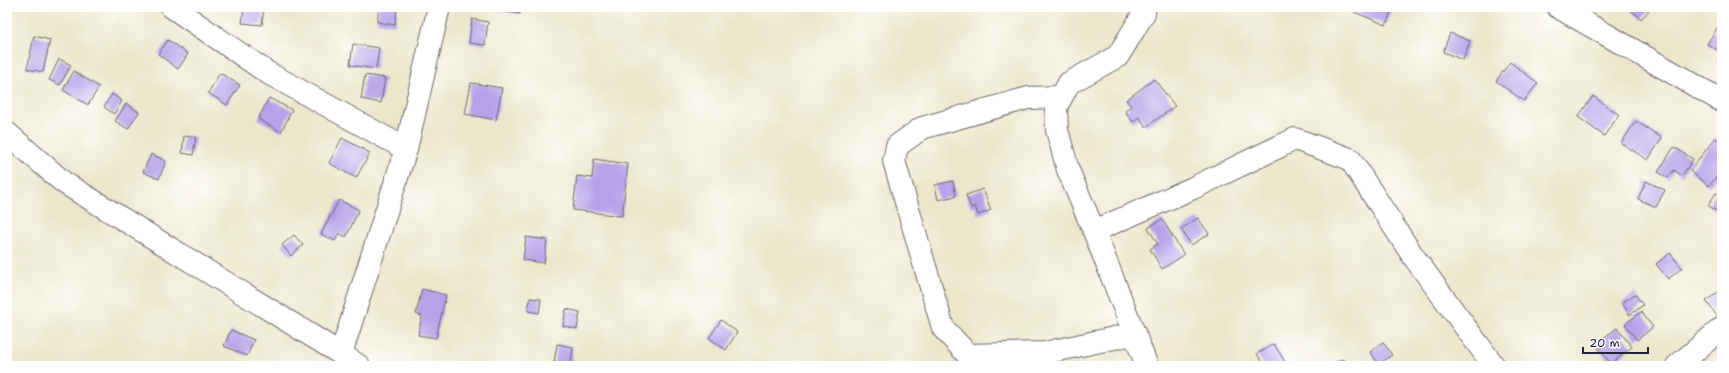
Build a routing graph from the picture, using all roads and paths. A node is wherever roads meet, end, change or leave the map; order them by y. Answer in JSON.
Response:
{"nodes":[{"id":1,"x":172,"y":7,"type":"edge"},
{"id":2,"x":439,"y":7,"type":"edge"},
{"id":3,"x":1145,"y":7,"type":"edge"},
{"id":4,"x":1558,"y":7,"type":"edge"},
{"id":5,"x":1061,"y":97,"type":"junction"},
{"id":6,"x":1722,"y":101,"type":"edge"},
{"id":7,"x":7,"y":133,"type":"edge"},
{"id":8,"x":406,"y":149,"type":"junction"},
{"id":9,"x":1094,"y":231,"type":"junction"},
{"id":10,"x":1722,"y":328,"type":"edge"},
{"id":11,"x":1134,"y":334,"type":"junction"},
{"id":12,"x":341,"y":354,"type":"junction"},
{"id":13,"x":359,"y":366,"type":"edge"},
{"id":14,"x":1147,"y":366,"type":"edge"},
{"id":15,"x":1494,"y":366,"type":"edge"},
{"id":16,"x":1677,"y":366,"type":"edge"}],
"edges":[{"from":1,"to":8,"type":"street"},
{"from":2,"to":8,"type":"street"},
{"from":3,"to":5,"type":"street"},
{"from":4,"to":6,"type":"street"},
{"from":5,"to":9,"type":"street"},
{"from":5,"to":11,"type":"street"},
{"from":7,"to":12,"type":"street"},
{"from":8,"to":12,"type":"street"},
{"from":9,"to":11,"type":"street"},
{"from":9,"to":15,"type":"street"},
{"from":10,"to":16,"type":"street"},
{"from":11,"to":14,"type":"street"},
{"from":12,"to":13,"type":"street"}]}
